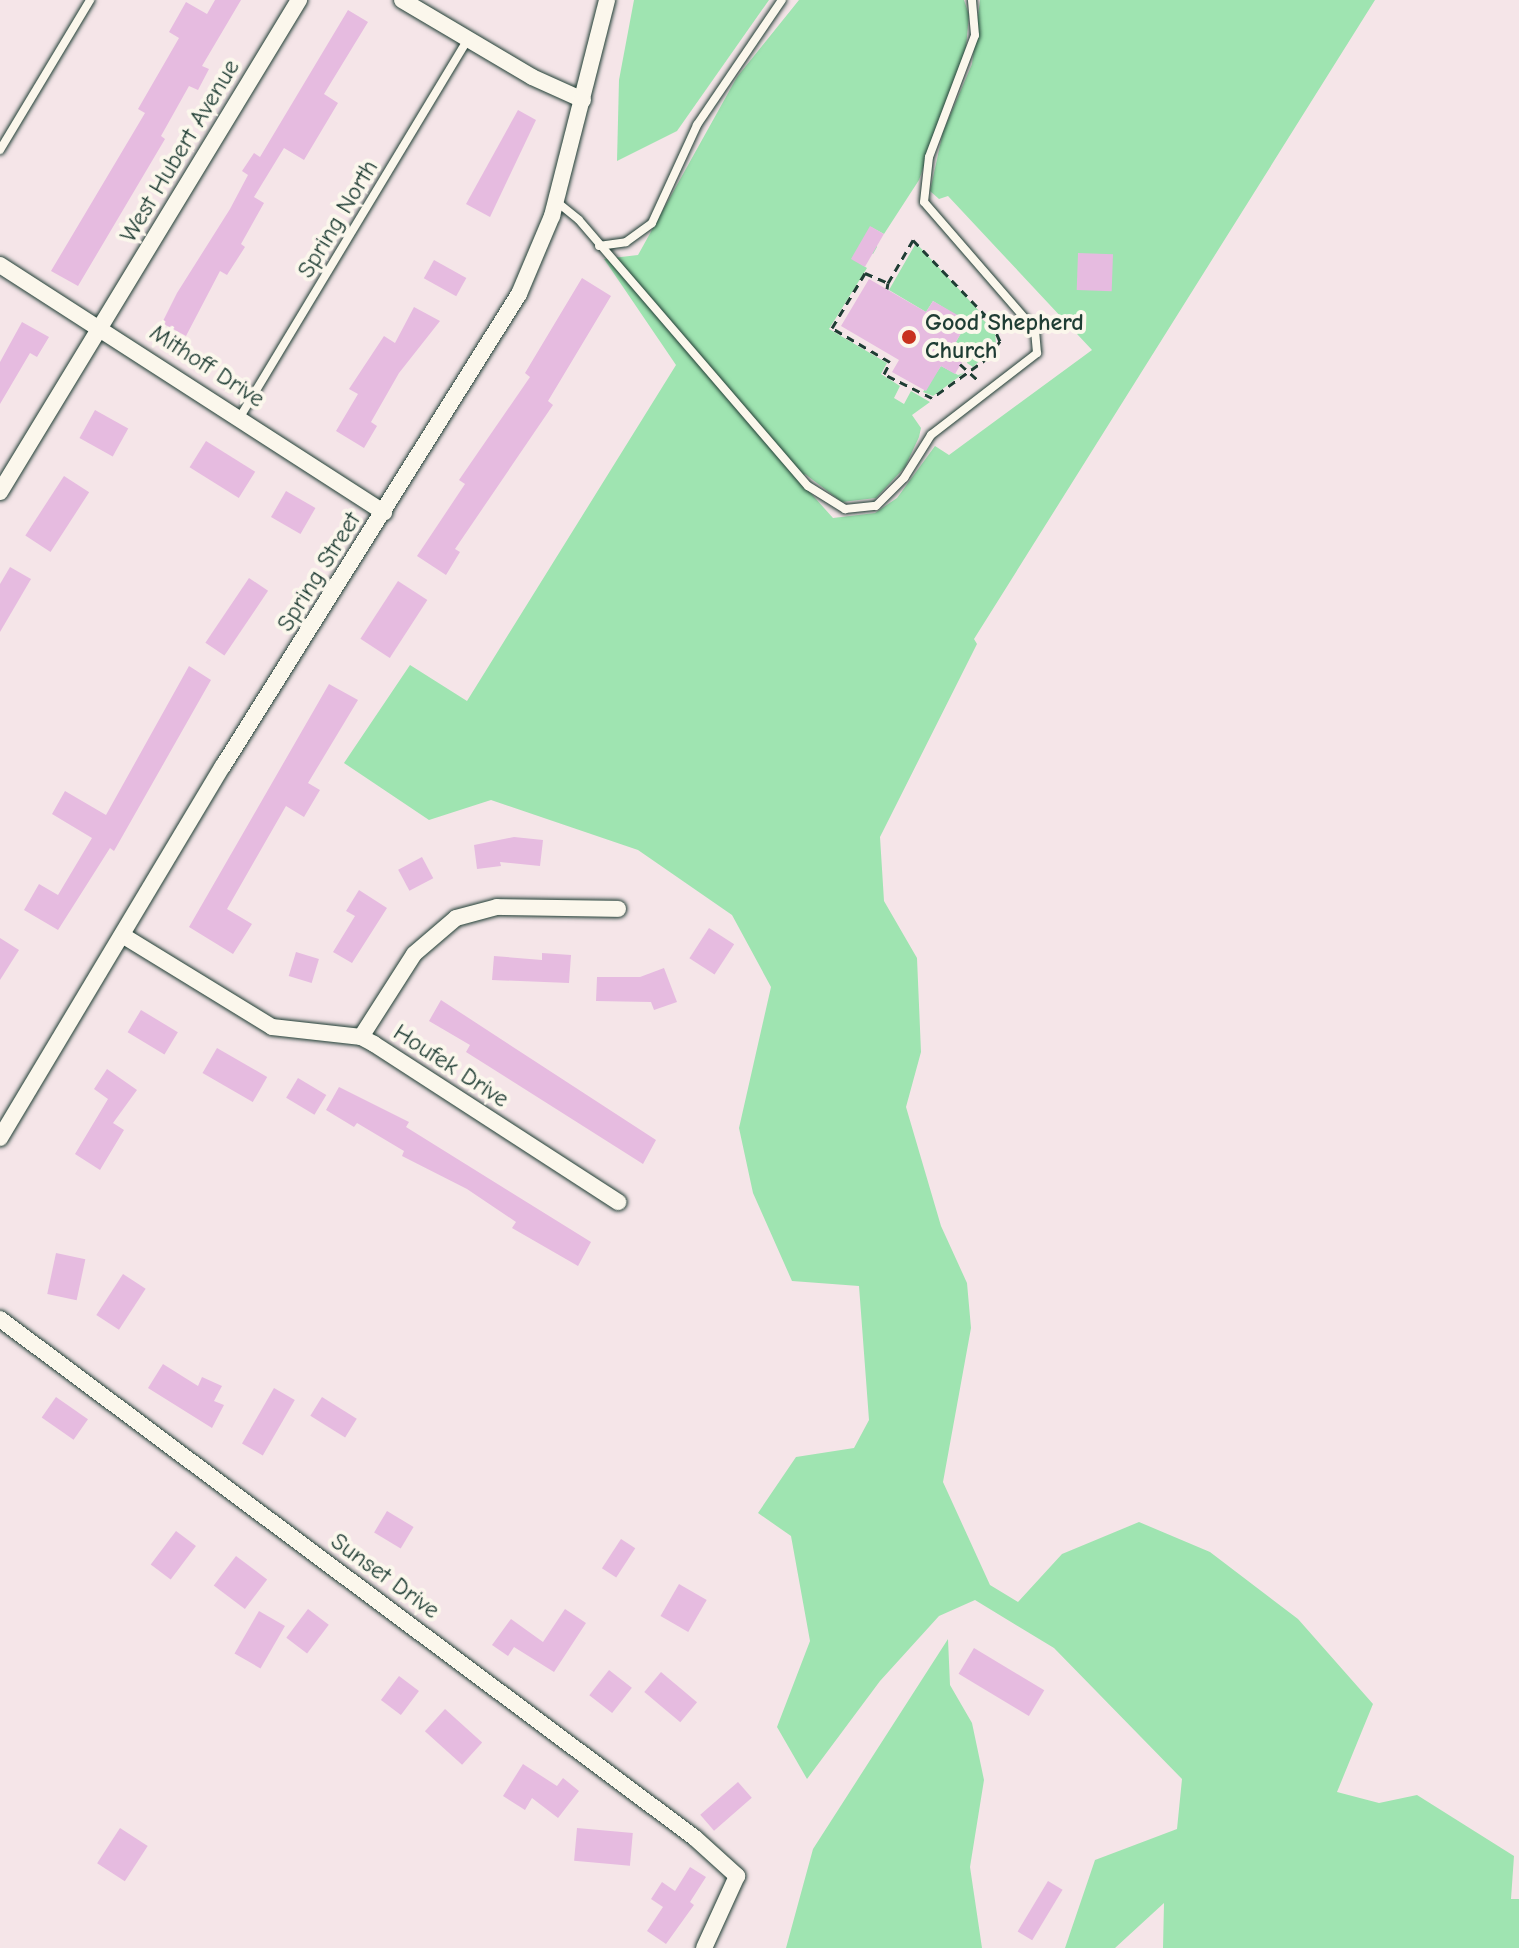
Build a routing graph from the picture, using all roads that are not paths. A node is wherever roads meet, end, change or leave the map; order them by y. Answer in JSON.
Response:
{"nodes":[{"id":1,"x":90,"y":0,"type":"edge"},
{"id":2,"x":299,"y":0,"type":"edge"},
{"id":3,"x":402,"y":0,"type":"edge"},
{"id":4,"x":607,"y":0,"type":"edge"},
{"id":5,"x":782,"y":0,"type":"edge"},
{"id":6,"x":972,"y":0,"type":"edge"},
{"id":7,"x":467,"y":41,"type":"junction"},
{"id":8,"x":583,"y":100,"type":"junction"},
{"id":9,"x":0,"y":150,"type":"edge"},
{"id":10,"x":557,"y":202,"type":"junction"},
{"id":11,"x":599,"y":246,"type":"junction"},
{"id":12,"x":0,"y":265,"type":"edge"},
{"id":13,"x":102,"y":327,"type":"junction"},
{"id":14,"x":240,"y":417,"type":"junction"},
{"id":15,"x":0,"y":492,"type":"edge"},
{"id":16,"x":384,"y":512,"type":"junction"},
{"id":17,"x":618,"y":909,"type":"dead end"},
{"id":18,"x":122,"y":935,"type":"junction"},
{"id":19,"x":361,"y":1037,"type":"junction"},
{"id":20,"x":0,"y":1138,"type":"edge"},
{"id":21,"x":618,"y":1202,"type":"dead end"},
{"id":22,"x":0,"y":1319,"type":"edge"},
{"id":23,"x":704,"y":1948,"type":"edge"}],
"edges":[{"from":1,"to":9,"type":"lane"},
{"from":2,"to":13,"type":"street","name":"West Hubert Avenue"},
{"from":3,"to":7,"type":"street"},
{"from":4,"to":8,"type":"street","name":"Spring Street"},
{"from":5,"to":11,"type":"lane"},
{"from":6,"to":11,"type":"lane"},
{"from":7,"to":8,"type":"street"},
{"from":7,"to":14,"type":"lane","name":"Spring North"},
{"from":8,"to":10,"type":"street","name":"Spring Street"},
{"from":10,"to":11,"type":"lane"},
{"from":10,"to":16,"type":"street","name":"Spring Street"},
{"from":12,"to":13,"type":"street","name":"Mithoff Drive"},
{"from":13,"to":14,"type":"street","name":"Mithoff Drive"},
{"from":13,"to":15,"type":"street","name":"West Hubert Avenue"},
{"from":14,"to":16,"type":"street","name":"Mithoff Drive"},
{"from":16,"to":18,"type":"street","name":"Spring Street"},
{"from":17,"to":19,"type":"street"},
{"from":18,"to":19,"type":"street","name":"Houfek Drive"},
{"from":18,"to":20,"type":"street","name":"Spring Street"},
{"from":19,"to":21,"type":"street","name":"Houfek Drive"},
{"from":22,"to":23,"type":"street","name":"Sunset Drive"}]}
